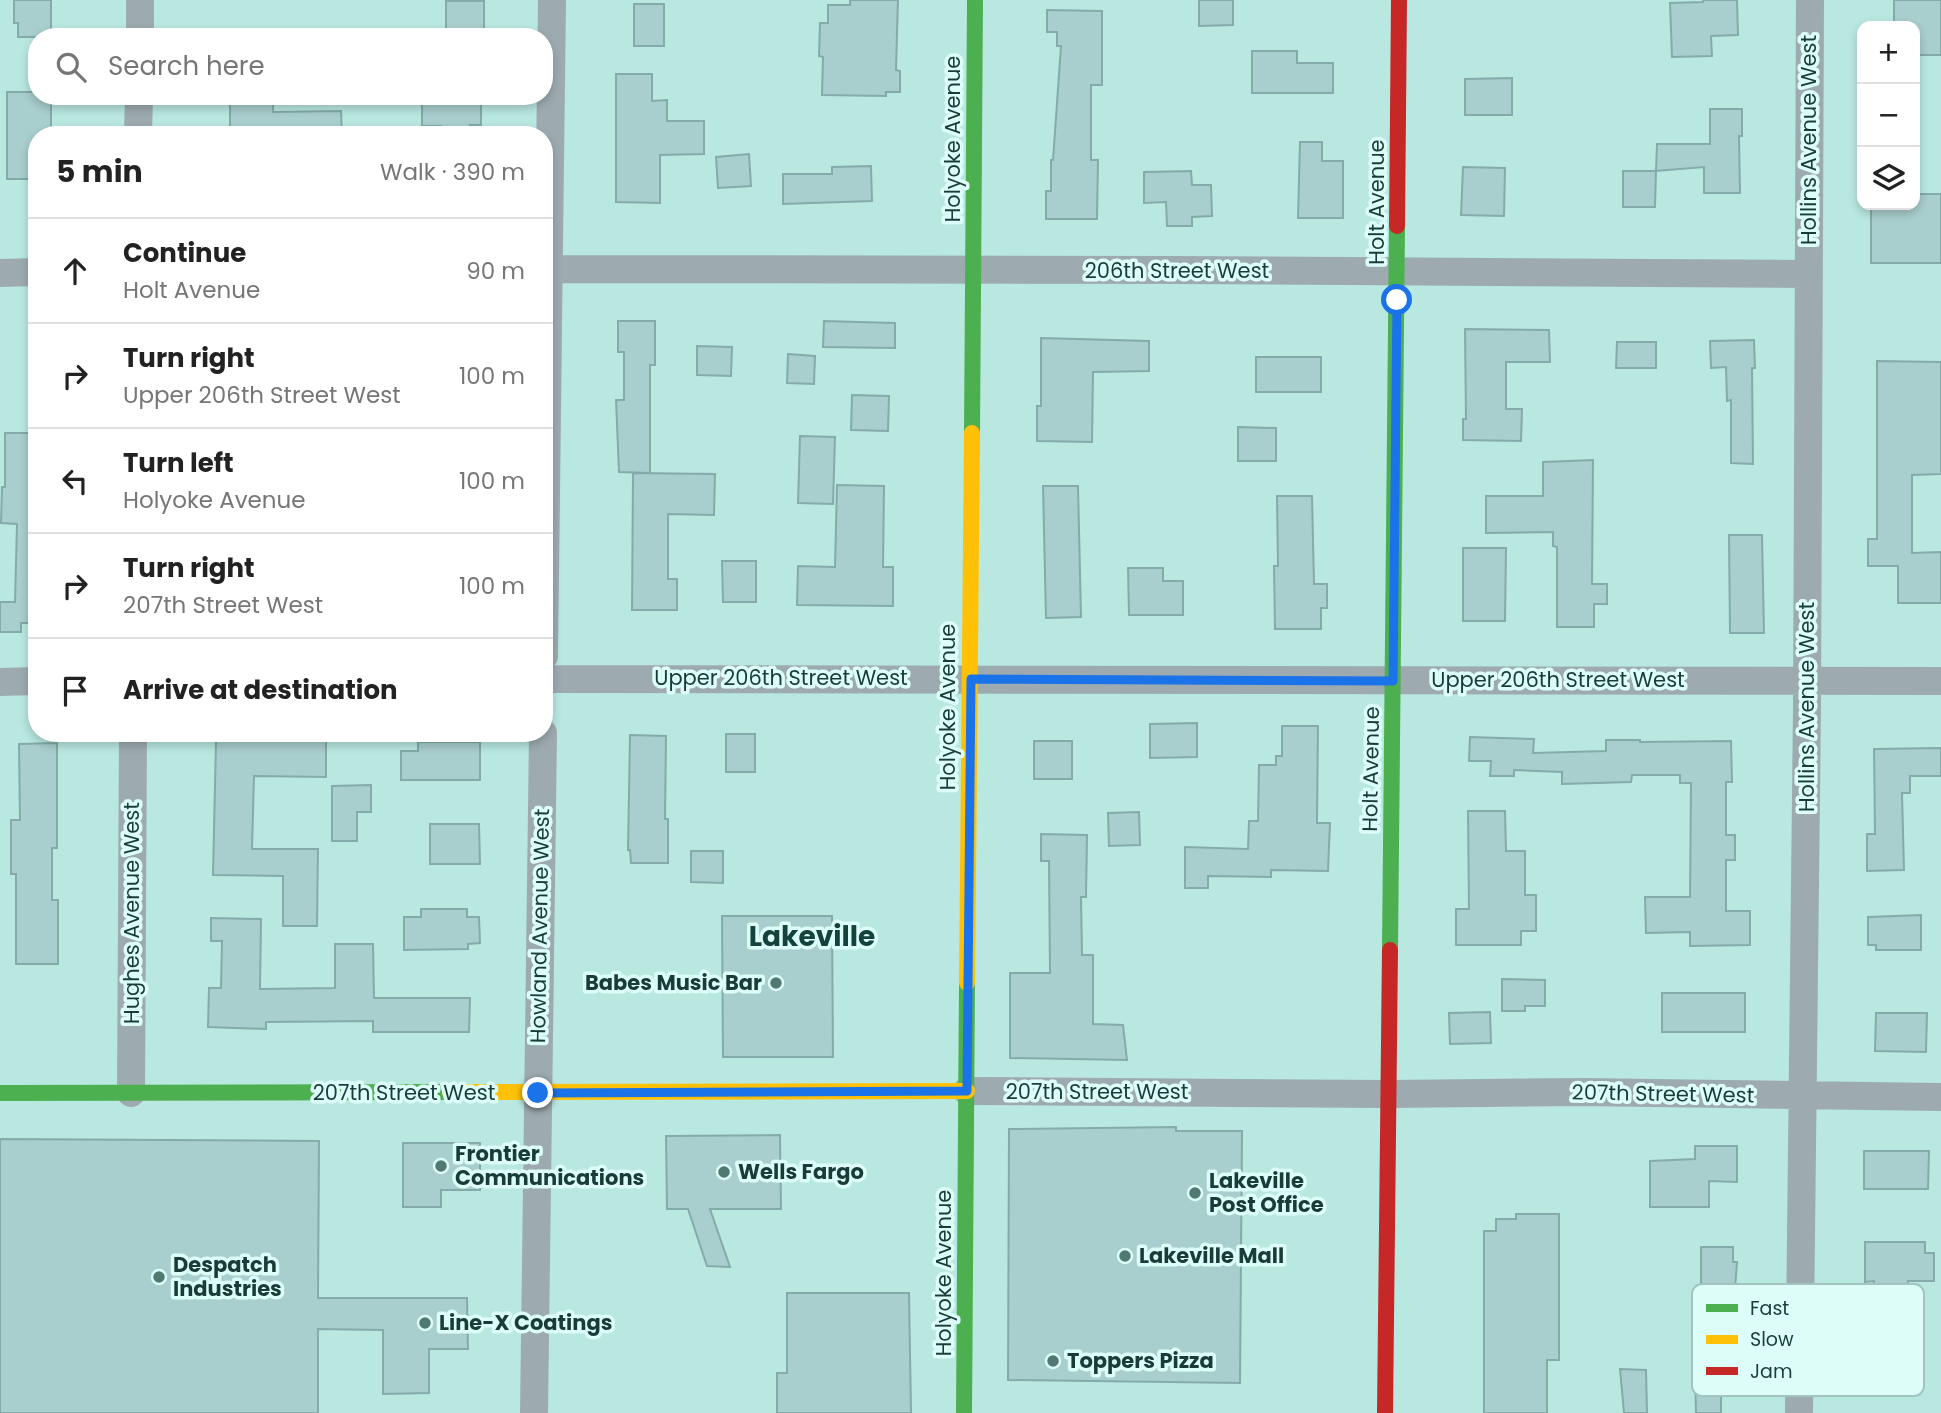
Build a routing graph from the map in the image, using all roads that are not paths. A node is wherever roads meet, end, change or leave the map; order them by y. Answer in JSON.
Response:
{"nodes":[{"id":1,"x":140,"y":0,"type":"edge"},
{"id":2,"x":552,"y":0,"type":"edge"},
{"id":3,"x":975,"y":0,"type":"edge"},
{"id":4,"x":1399,"y":0,"type":"edge"},
{"id":5,"x":1810,"y":0,"type":"edge"},
{"id":6,"x":140,"y":28,"type":"edge"},
{"id":7,"x":551,"y":28,"type":"edge"},
{"id":8,"x":139,"y":105,"type":"edge"},
{"id":9,"x":550,"y":105,"type":"edge"},
{"id":10,"x":138,"y":126,"type":"edge"},
{"id":11,"x":549,"y":126,"type":"edge"},
{"id":12,"x":553,"y":269,"type":"edge"},
{"id":13,"x":1398,"y":270,"type":"junction"},
{"id":14,"x":973,"y":271,"type":"junction"},
{"id":15,"x":0,"y":272,"type":"edge"},
{"id":16,"x":28,"y":272,"type":"edge"},
{"id":17,"x":1809,"y":274,"type":"junction"},
{"id":18,"x":553,"y":679,"type":"edge"},
{"id":19,"x":971,"y":679,"type":"junction"},
{"id":20,"x":1807,"y":680,"type":"junction"},
{"id":21,"x":28,"y":681,"type":"edge"},
{"id":22,"x":1393,"y":681,"type":"junction"},
{"id":23,"x":1941,"y":681,"type":"edge"},
{"id":24,"x":0,"y":682,"type":"edge"},
{"id":25,"x":133,"y":742,"type":"edge"},
{"id":26,"x":543,"y":742,"type":"edge"},
{"id":27,"x":967,"y":1091,"type":"junction"},
{"id":28,"x":0,"y":1093,"type":"edge"},
{"id":29,"x":131,"y":1093,"type":"junction"},
{"id":30,"x":538,"y":1093,"type":"junction"},
{"id":31,"x":1388,"y":1094,"type":"junction"},
{"id":32,"x":1803,"y":1095,"type":"junction"},
{"id":33,"x":1941,"y":1097,"type":"edge"},
{"id":34,"x":1801,"y":1284,"type":"edge"},
{"id":35,"x":534,"y":1413,"type":"edge"},
{"id":36,"x":964,"y":1413,"type":"edge"},
{"id":37,"x":1385,"y":1413,"type":"edge"}],
"edges":[{"from":1,"to":6,"type":"street"},
{"from":2,"to":7,"type":"street"},
{"from":3,"to":14,"type":"street","name":"Holyoke Avenue"},
{"from":4,"to":13,"type":"street","name":"Holt Avenue"},
{"from":5,"to":17,"type":"street","name":"Hollins Avenue West"},
{"from":8,"to":10,"type":"street"},
{"from":9,"to":11,"type":"street"},
{"from":12,"to":14,"type":"street","name":"206th Street West"},
{"from":13,"to":14,"type":"street","name":"206th Street West"},
{"from":13,"to":17,"type":"street","name":"206th Street West"},
{"from":13,"to":22,"type":"street","name":"Holt Avenue"},
{"from":14,"to":19,"type":"street","name":"Holyoke Avenue"},
{"from":15,"to":16,"type":"street"},
{"from":17,"to":20,"type":"street","name":"Hollins Avenue West"},
{"from":18,"to":19,"type":"street","name":"Upper 206th Street West"},
{"from":19,"to":22,"type":"street","name":"Upper 206th Street West"},
{"from":19,"to":27,"type":"street","name":"Holyoke Avenue"},
{"from":20,"to":22,"type":"street","name":"Upper 206th Street West"},
{"from":20,"to":23,"type":"street","name":"Upper 206th Street West"},
{"from":20,"to":32,"type":"street","name":"Hollins Avenue West"},
{"from":21,"to":24,"type":"street"},
{"from":22,"to":31,"type":"street","name":"Holt Avenue"},
{"from":25,"to":29,"type":"street","name":"Hughes Avenue West"},
{"from":26,"to":30,"type":"street","name":"Howland Avenue West"},
{"from":27,"to":30,"type":"street","name":"207th Street West"},
{"from":27,"to":31,"type":"street","name":"207th Street West"},
{"from":27,"to":36,"type":"street","name":"Holyoke Avenue"},
{"from":28,"to":29,"type":"street","name":"207th Street West"},
{"from":29,"to":30,"type":"street","name":"207th Street West"},
{"from":30,"to":35,"type":"street","name":"Howland Avenue West"},
{"from":31,"to":32,"type":"street","name":"207th Street West"},
{"from":31,"to":37,"type":"street","name":"Holt Avenue"},
{"from":32,"to":33,"type":"street","name":"207th Street West"},
{"from":32,"to":34,"type":"street","name":"Hollins Avenue West"}]}
